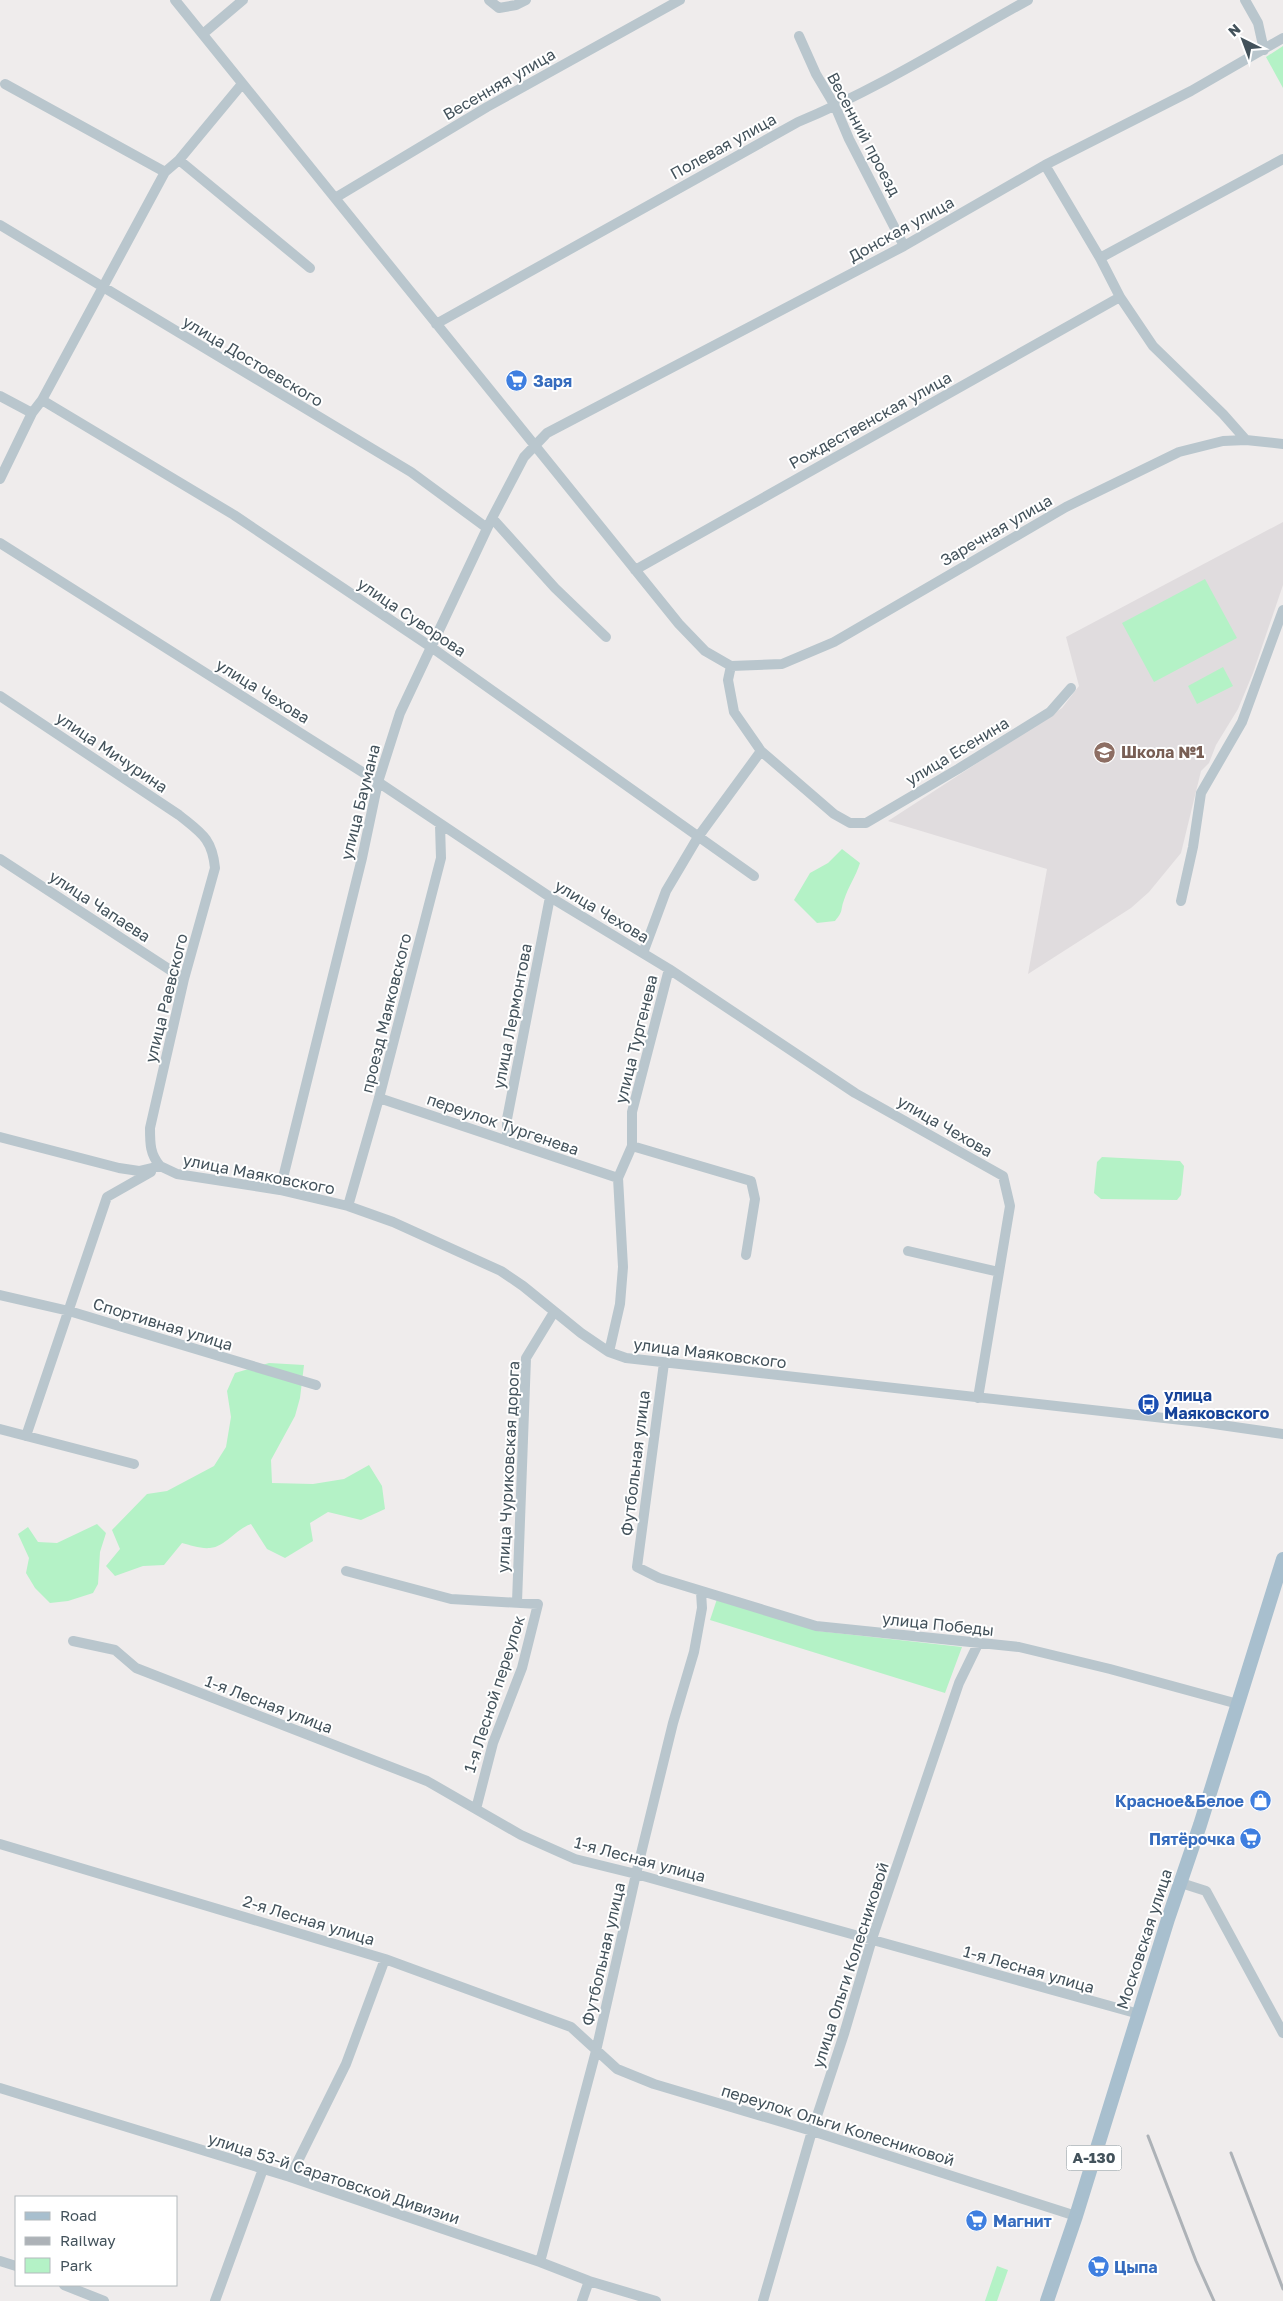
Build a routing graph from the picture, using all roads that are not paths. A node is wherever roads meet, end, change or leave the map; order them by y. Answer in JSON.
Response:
{"nodes":[{"id":1,"x":175,"y":0,"type":"edge"},
{"id":2,"x":242,"y":0,"type":"edge"},
{"id":3,"x":489,"y":0,"type":"edge"},
{"id":4,"x":526,"y":0,"type":"edge"},
{"id":5,"x":680,"y":0,"type":"edge"},
{"id":6,"x":1028,"y":0,"type":"edge"},
{"id":7,"x":1245,"y":0,"type":"edge"},
{"id":8,"x":663,"y":4,"type":"edge"},
{"id":9,"x":204,"y":33,"type":"junction"},
{"id":10,"x":799,"y":36,"type":"dead end"},
{"id":11,"x":1283,"y":38,"type":"edge"},
{"id":12,"x":1264,"y":50,"type":"junction"},
{"id":13,"x":5,"y":84,"type":"dead end"},
{"id":14,"x":242,"y":84,"type":"junction"},
{"id":15,"x":835,"y":106,"type":"junction"},
{"id":16,"x":1283,"y":159,"type":"edge"},
{"id":17,"x":179,"y":160,"type":"junction"},
{"id":18,"x":1045,"y":165,"type":"junction"},
{"id":19,"x":166,"y":172,"type":"junction"},
{"id":20,"x":335,"y":198,"type":"junction"},
{"id":21,"x":0,"y":225,"type":"edge"},
{"id":22,"x":904,"y":246,"type":"junction"},
{"id":23,"x":1100,"y":258,"type":"junction"},
{"id":24,"x":310,"y":268,"type":"dead end"},
{"id":25,"x":103,"y":289,"type":"junction"},
{"id":26,"x":1120,"y":297,"type":"junction"},
{"id":27,"x":436,"y":324,"type":"junction"},
{"id":28,"x":0,"y":396,"type":"edge"},
{"id":29,"x":42,"y":400,"type":"junction"},
{"id":30,"x":32,"y":413,"type":"junction"},
{"id":31,"x":1246,"y":440,"type":"junction"},
{"id":32,"x":1283,"y":444,"type":"edge"},
{"id":33,"x":534,"y":445,"type":"junction"},
{"id":34,"x":0,"y":479,"type":"edge"},
{"id":35,"x":492,"y":518,"type":"junction"},
{"id":36,"x":487,"y":528,"type":"junction"},
{"id":37,"x":0,"y":543,"type":"edge"},
{"id":38,"x":636,"y":570,"type":"junction"},
{"id":39,"x":1283,"y":610,"type":"edge"},
{"id":40,"x":606,"y":637,"type":"dead end"},
{"id":41,"x":430,"y":647,"type":"junction"},
{"id":42,"x":731,"y":666,"type":"junction"},
{"id":43,"x":1071,"y":688,"type":"dead end"},
{"id":44,"x":0,"y":696,"type":"edge"},
{"id":45,"x":761,"y":750,"type":"junction"},
{"id":46,"x":378,"y":782,"type":"junction"},
{"id":47,"x":440,"y":825,"type":"junction"},
{"id":48,"x":698,"y":837,"type":"junction"},
{"id":49,"x":205,"y":838,"type":"joint"},
{"id":50,"x":0,"y":859,"type":"edge"},
{"id":51,"x":754,"y":876,"type":"dead end"},
{"id":52,"x":550,"y":898,"type":"junction"},
{"id":53,"x":1181,"y":901,"type":"dead end"},
{"id":54,"x":643,"y":953,"type":"junction"},
{"id":55,"x":669,"y":969,"type":"junction"},
{"id":56,"x":184,"y":979,"type":"junction"},
{"id":57,"x":380,"y":1098,"type":"junction"},
{"id":58,"x":0,"y":1138,"type":"edge"},
{"id":59,"x":507,"y":1141,"type":"junction"},
{"id":60,"x":632,"y":1146,"type":"junction"},
{"id":61,"x":160,"y":1166,"type":"junction"},
{"id":62,"x":618,"y":1178,"type":"junction"},
{"id":63,"x":280,"y":1190,"type":"junction"},
{"id":64,"x":348,"y":1206,"type":"junction"},
{"id":65,"x":908,"y":1251,"type":"dead end"},
{"id":66,"x":746,"y":1255,"type":"dead end"},
{"id":67,"x":999,"y":1272,"type":"junction"},
{"id":68,"x":0,"y":1295,"type":"edge"},
{"id":69,"x":69,"y":1311,"type":"junction"},
{"id":70,"x":554,"y":1312,"type":"junction"},
{"id":71,"x":609,"y":1352,"type":"junction"},
{"id":72,"x":664,"y":1363,"type":"junction"},
{"id":73,"x":316,"y":1385,"type":"dead end"},
{"id":74,"x":978,"y":1398,"type":"junction"},
{"id":75,"x":0,"y":1429,"type":"edge"},
{"id":76,"x":1283,"y":1434,"type":"edge"},
{"id":77,"x":26,"y":1436,"type":"junction"},
{"id":78,"x":134,"y":1464,"type":"dead end"},
{"id":79,"x":1283,"y":1559,"type":"edge"},
{"id":80,"x":637,"y":1567,"type":"joint"},
{"id":81,"x":346,"y":1571,"type":"dead end"},
{"id":82,"x":702,"y":1592,"type":"junction"},
{"id":83,"x":517,"y":1602,"type":"junction"},
{"id":84,"x":73,"y":1641,"type":"dead end"},
{"id":85,"x":978,"y":1644,"type":"junction"},
{"id":86,"x":1238,"y":1704,"type":"junction"},
{"id":87,"x":476,"y":1808,"type":"junction"},
{"id":88,"x":0,"y":1844,"type":"edge"},
{"id":89,"x":636,"y":1874,"type":"junction"},
{"id":90,"x":1181,"y":1883,"type":"junction"},
{"id":91,"x":872,"y":1939,"type":"junction"},
{"id":92,"x":385,"y":1959,"type":"junction"},
{"id":93,"x":1138,"y":2014,"type":"junction"},
{"id":94,"x":1283,"y":2033,"type":"edge"},
{"id":95,"x":596,"y":2051,"type":"junction"},
{"id":96,"x":0,"y":2088,"type":"edge"},
{"id":97,"x":812,"y":2131,"type":"junction"},
{"id":98,"x":263,"y":2169,"type":"junction"},
{"id":99,"x":290,"y":2177,"type":"junction"},
{"id":100,"x":1076,"y":2216,"type":"junction"},
{"id":101,"x":0,"y":2261,"type":"edge"},
{"id":102,"x":540,"y":2262,"type":"junction"},
{"id":103,"x":15,"y":2266,"type":"edge"},
{"id":104,"x":589,"y":2281,"type":"junction"},
{"id":105,"x":66,"y":2286,"type":"edge"},
{"id":106,"x":104,"y":2301,"type":"edge"},
{"id":107,"x":215,"y":2301,"type":"edge"},
{"id":108,"x":582,"y":2301,"type":"edge"},
{"id":109,"x":656,"y":2301,"type":"edge"},
{"id":110,"x":763,"y":2301,"type":"edge"},
{"id":111,"x":1047,"y":2301,"type":"edge"}],
"edges":[{"from":1,"to":9,"type":"street"},
{"from":2,"to":9,"type":"street"},
{"from":3,"to":4,"type":"street"},
{"from":5,"to":8,"type":"street","name":"Весенняя улица"},
{"from":6,"to":15,"type":"street","name":"Полевая улица"},
{"from":7,"to":12,"type":"street"},
{"from":8,"to":20,"type":"street","name":"Весенняя улица"},
{"from":9,"to":14,"type":"street"},
{"from":10,"to":15,"type":"street","name":"Весенний проезд"},
{"from":11,"to":12,"type":"street","name":"Донская улица"},
{"from":12,"to":18,"type":"street","name":"Донская улица"},
{"from":13,"to":19,"type":"street"},
{"from":14,"to":17,"type":"street"},
{"from":14,"to":20,"type":"street"},
{"from":15,"to":22,"type":"street","name":"Весенний проезд"},
{"from":15,"to":27,"type":"street","name":"Полевая улица"},
{"from":16,"to":23,"type":"street"},
{"from":17,"to":19,"type":"street"},
{"from":17,"to":24,"type":"street"},
{"from":18,"to":22,"type":"street","name":"Донская улица"},
{"from":18,"to":23,"type":"street"},
{"from":19,"to":25,"type":"street"},
{"from":20,"to":27,"type":"street"},
{"from":21,"to":25,"type":"street","name":"улица Достоевского"},
{"from":22,"to":33,"type":"street","name":"Донская улица"},
{"from":23,"to":26,"type":"street"},
{"from":25,"to":29,"type":"street"},
{"from":25,"to":36,"type":"street","name":"улица Достоевского"},
{"from":26,"to":31,"type":"street"},
{"from":26,"to":38,"type":"street","name":"Рождественская улица"},
{"from":27,"to":33,"type":"street"},
{"from":28,"to":30,"type":"street"},
{"from":29,"to":30,"type":"street"},
{"from":29,"to":41,"type":"street","name":"улица Суворова"},
{"from":30,"to":34,"type":"street"},
{"from":31,"to":32,"type":"street","name":"Заречная улица"},
{"from":31,"to":42,"type":"street","name":"Заречная улица"},
{"from":33,"to":35,"type":"street","name":"улица Баумана"},
{"from":33,"to":38,"type":"street"},
{"from":35,"to":36,"type":"street","name":"улица Баумана"},
{"from":35,"to":40,"type":"street"},
{"from":36,"to":41,"type":"street","name":"улица Баумана"},
{"from":37,"to":46,"type":"street","name":"улица Чехова"},
{"from":38,"to":42,"type":"street"},
{"from":39,"to":53,"type":"street"},
{"from":41,"to":46,"type":"street","name":"улица Баумана"},
{"from":41,"to":48,"type":"street","name":"улица Суворова"},
{"from":42,"to":45,"type":"street"},
{"from":43,"to":45,"type":"street","name":"улица Есенина"},
{"from":44,"to":49,"type":"street","name":"улица Мичурина"},
{"from":45,"to":48,"type":"street"},
{"from":46,"to":47,"type":"street","name":"улица Чехова"},
{"from":46,"to":63,"type":"street","name":"улица Баумана"},
{"from":47,"to":52,"type":"street","name":"улица Чехова"},
{"from":47,"to":57,"type":"street","name":"проезд Маяковского"},
{"from":48,"to":51,"type":"street","name":"улица Суворова"},
{"from":48,"to":54,"type":"street"},
{"from":49,"to":56,"type":"street","name":"улица Раевского"},
{"from":50,"to":56,"type":"street","name":"улица Чапаева"},
{"from":52,"to":54,"type":"street","name":"улица Чехова"},
{"from":52,"to":59,"type":"street","name":"улица Лермонтова"},
{"from":54,"to":55,"type":"street","name":"улица Чехова"},
{"from":55,"to":60,"type":"street","name":"улица Тургенева"},
{"from":55,"to":67,"type":"street","name":"улица Чехова"},
{"from":56,"to":61,"type":"street","name":"улица Раевского"},
{"from":57,"to":59,"type":"street","name":"переулок Тургенева"},
{"from":57,"to":64,"type":"street","name":"проезд Маяковского"},
{"from":58,"to":61,"type":"street","name":"улица Маяковского"},
{"from":59,"to":62,"type":"street","name":"переулок Тургенева"},
{"from":60,"to":62,"type":"street","name":"улица Тургенева"},
{"from":60,"to":66,"type":"street"},
{"from":61,"to":63,"type":"street","name":"улица Маяковского"},
{"from":61,"to":69,"type":"street"},
{"from":62,"to":71,"type":"street","name":"улица Тургенева"},
{"from":63,"to":64,"type":"street","name":"улица Маяковского"},
{"from":64,"to":70,"type":"street","name":"улица Маяковского"},
{"from":65,"to":67,"type":"street"},
{"from":67,"to":74,"type":"street","name":"улица Чехова"},
{"from":68,"to":69,"type":"street","name":"Спортивная улица"},
{"from":69,"to":73,"type":"street","name":"Спортивная улица"},
{"from":69,"to":77,"type":"street"},
{"from":70,"to":71,"type":"street","name":"улица Маяковского"},
{"from":70,"to":83,"type":"street","name":"улица Чуриковская дорога"},
{"from":71,"to":72,"type":"street","name":"улица Маяковского"},
{"from":72,"to":74,"type":"street","name":"улица Маяковского"},
{"from":72,"to":80,"type":"street","name":"Футбольная улица"},
{"from":74,"to":76,"type":"street","name":"улица Маяковского"},
{"from":75,"to":77,"type":"street"},
{"from":77,"to":78,"type":"street"},
{"from":79,"to":86,"type":"main road","name":"Московская улица","number":"А-130"},
{"from":80,"to":82,"type":"street","name":"улица Победы"},
{"from":81,"to":83,"type":"street","name":"1-я Лесной переулок"},
{"from":82,"to":85,"type":"street","name":"улица Победы"},
{"from":82,"to":89,"type":"street","name":"Футбольная улица"},
{"from":83,"to":87,"type":"street","name":"1-я Лесной переулок"},
{"from":84,"to":87,"type":"street","name":"1-я Лесная улица"},
{"from":85,"to":86,"type":"street","name":"улица Победы"},
{"from":85,"to":91,"type":"street","name":"улица Ольги Колесниковой"},
{"from":86,"to":90,"type":"main road","name":"Московская улица","number":"А-130"},
{"from":87,"to":89,"type":"street","name":"1-я Лесная улица"},
{"from":88,"to":92,"type":"street","name":"2-я Лесная улица"},
{"from":89,"to":91,"type":"street","name":"1-я Лесная улица"},
{"from":89,"to":95,"type":"street","name":"Футбольная улица"},
{"from":90,"to":93,"type":"main road","name":"Московская улица","number":"А-130"},
{"from":90,"to":94,"type":"street"},
{"from":91,"to":93,"type":"street","name":"1-я Лесная улица"},
{"from":91,"to":97,"type":"street","name":"улица Ольги Колесниковой"},
{"from":92,"to":95,"type":"street","name":"2-я Лесная улица"},
{"from":92,"to":99,"type":"street"},
{"from":93,"to":100,"type":"main road","name":"Московская улица","number":"А-130"},
{"from":95,"to":97,"type":"street","name":"переулок Ольги Колесниковой"},
{"from":95,"to":102,"type":"street","name":"Футбольная улица"},
{"from":96,"to":98,"type":"street","name":"улица 53-й Саратовской Дивизии"},
{"from":97,"to":100,"type":"street","name":"переулок Ольги Колесниковой"},
{"from":97,"to":110,"type":"street","name":"улица Ольги Колесниковой"},
{"from":98,"to":99,"type":"street","name":"улица 53-й Саратовской Дивизии"},
{"from":98,"to":107,"type":"street"},
{"from":99,"to":102,"type":"street","name":"улица 53-й Саратовской Дивизии"},
{"from":100,"to":111,"type":"main road","name":"Московская улица","number":"А-130"},
{"from":101,"to":103,"type":"street"},
{"from":102,"to":104,"type":"street","name":"улица 53-й Саратовской Дивизии"},
{"from":104,"to":108,"type":"street"},
{"from":104,"to":109,"type":"street","name":"улица 53-й Саратовской Дивизии"},
{"from":105,"to":106,"type":"street"}]}
